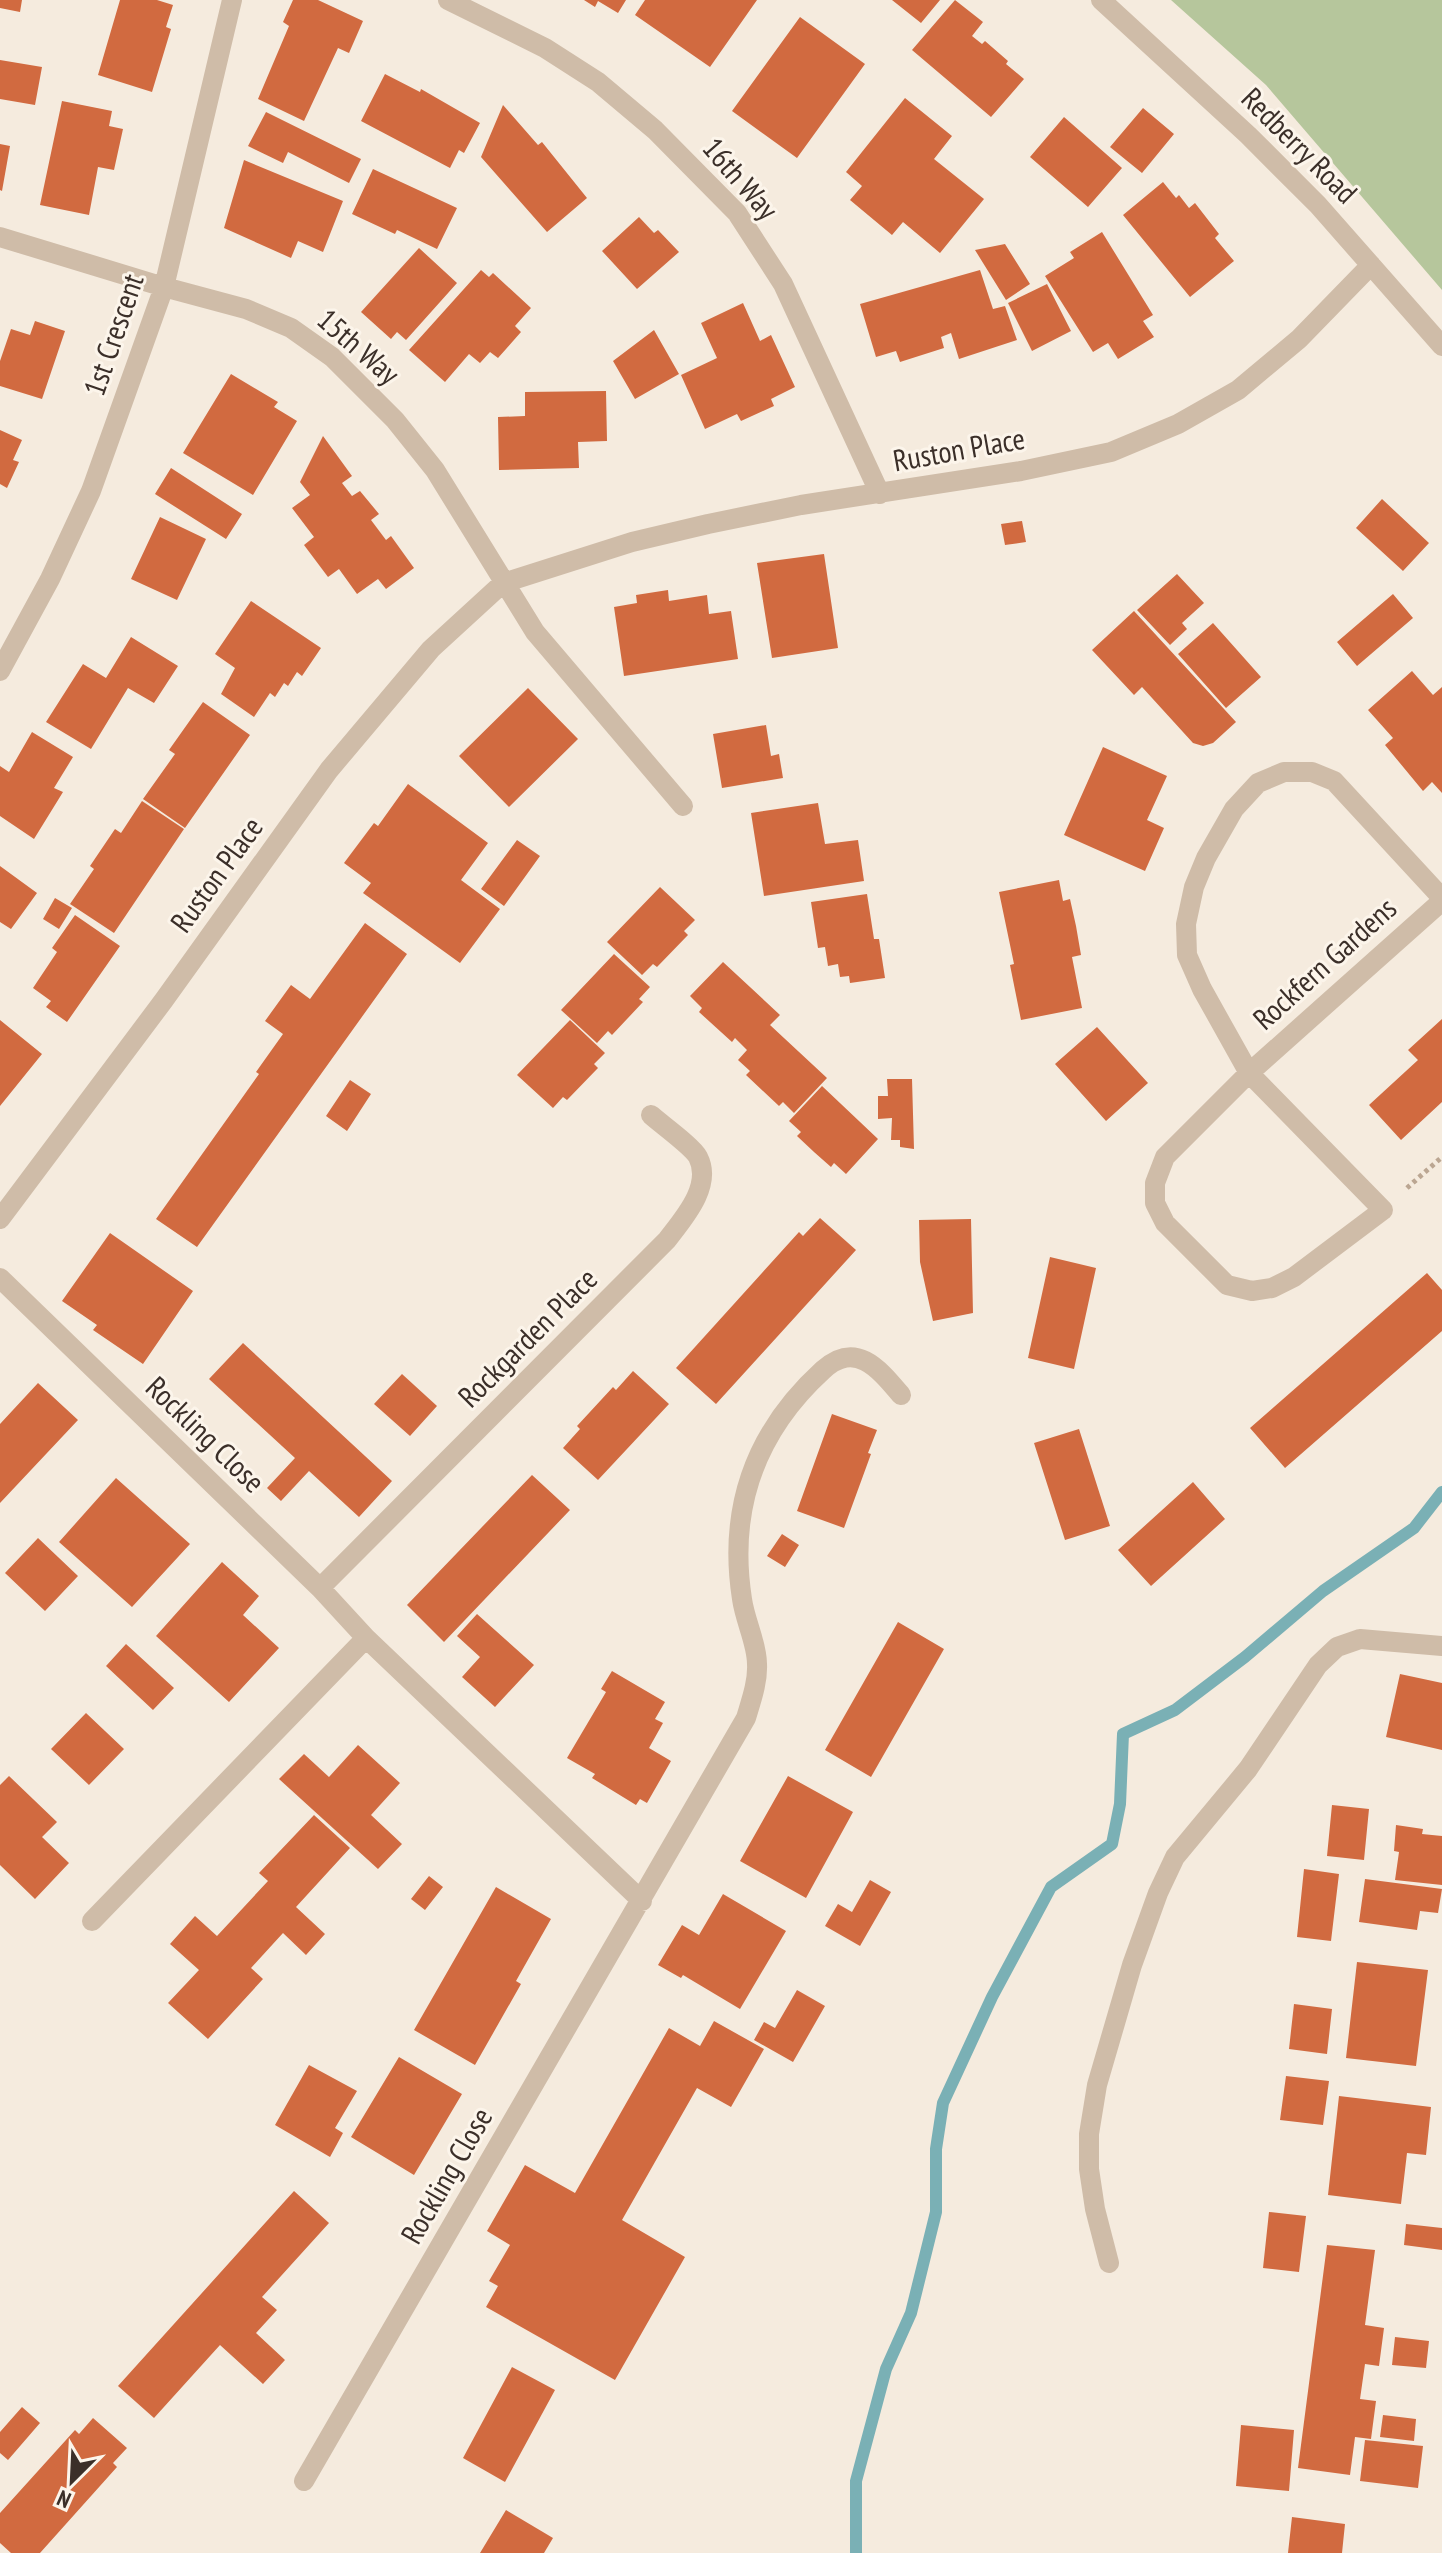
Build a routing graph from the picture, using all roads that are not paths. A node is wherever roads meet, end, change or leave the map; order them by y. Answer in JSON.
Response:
{"nodes":[{"id":1,"x":232,"y":0,"type":"edge"},
{"id":2,"x":448,"y":0,"type":"edge"},
{"id":3,"x":1101,"y":0,"type":"edge"},
{"id":4,"x":0,"y":237,"type":"edge"},
{"id":5,"x":1371,"y":265,"type":"junction"},
{"id":6,"x":164,"y":287,"type":"junction"},
{"id":7,"x":1442,"y":346,"type":"edge"},
{"id":8,"x":880,"y":494,"type":"junction"},
{"id":9,"x":503,"y":583,"type":"junction"},
{"id":10,"x":0,"y":671,"type":"edge"},
{"id":11,"x":683,"y":806,"type":"dead end"},
{"id":12,"x":1442,"y":899,"type":"edge"},
{"id":13,"x":1249,"y":1073,"type":"junction"},
{"id":14,"x":651,"y":1115,"type":"dead end"},
{"id":15,"x":0,"y":1219,"type":"edge"},
{"id":16,"x":0,"y":1278,"type":"edge"},
{"id":17,"x":901,"y":1395,"type":"dead end"},
{"id":18,"x":320,"y":1588,"type":"junction"},
{"id":19,"x":366,"y":1638,"type":"junction"},
{"id":20,"x":1442,"y":1646,"type":"edge"},
{"id":21,"x":642,"y":1901,"type":"junction"},
{"id":22,"x":92,"y":1921,"type":"dead end"},
{"id":23,"x":1109,"y":2263,"type":"dead end"},
{"id":24,"x":304,"y":2481,"type":"dead end"}],
"edges":[{"from":1,"to":6,"type":"street","name":"1st Crescent"},
{"from":2,"to":8,"type":"street","name":"16th Way"},
{"from":3,"to":5,"type":"street","name":"Redberry Road"},
{"from":4,"to":6,"type":"street","name":"15th Way"},
{"from":5,"to":7,"type":"street","name":"Redberry Road"},
{"from":5,"to":8,"type":"street","name":"Ruston Place"},
{"from":6,"to":9,"type":"street","name":"15th Way"},
{"from":6,"to":10,"type":"street","name":"1st Crescent"},
{"from":8,"to":9,"type":"street","name":"Ruston Place"},
{"from":9,"to":11,"type":"street"},
{"from":9,"to":15,"type":"street","name":"Ruston Place"},
{"from":12,"to":13,"type":"street","name":"Rockfern Gardens"},
{"from":12,"to":13,"type":"street","name":"Rockfern Gardens"},
{"from":13,"to":13,"type":"street","name":"Rockfern Gardens"},
{"from":14,"to":18,"type":"street","name":"Rockgarden Place"},
{"from":16,"to":18,"type":"street","name":"Rockling Close"},
{"from":17,"to":21,"type":"street","name":"Rockling Close"},
{"from":18,"to":19,"type":"street","name":"Rockling Close"},
{"from":19,"to":21,"type":"street","name":"Rockling Close"},
{"from":19,"to":22,"type":"street"},
{"from":20,"to":23,"type":"street"},
{"from":21,"to":24,"type":"street","name":"Rockling Close"}]}
